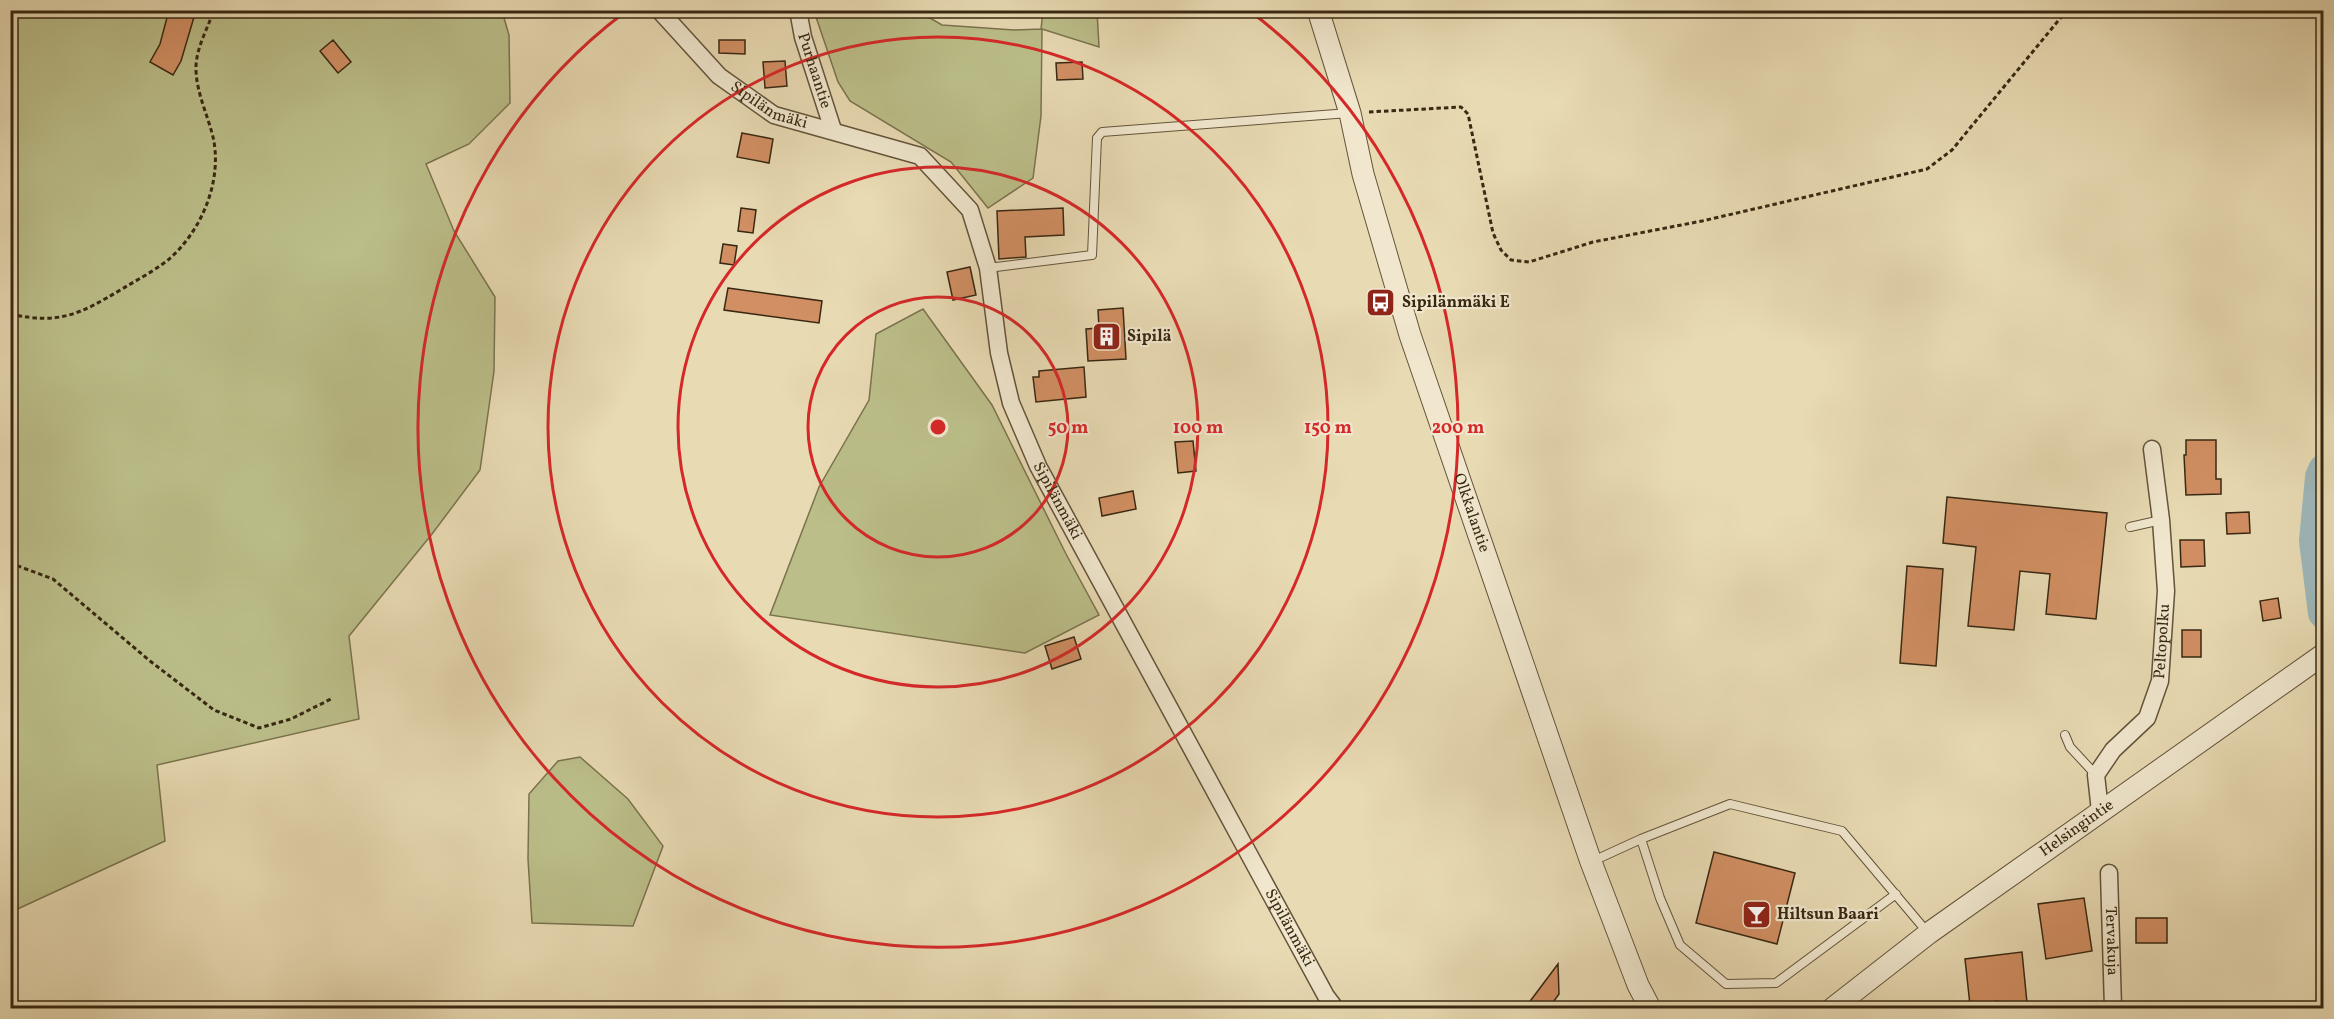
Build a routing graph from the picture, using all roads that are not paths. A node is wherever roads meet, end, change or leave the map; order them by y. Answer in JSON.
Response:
{"nodes":[{"id":1,"x":659,"y":10,"type":"edge"},
{"id":2,"x":798,"y":10,"type":"edge"},
{"id":3,"x":1318,"y":10,"type":"edge"},
{"id":4,"x":1350,"y":113,"type":"junction"},
{"id":5,"x":833,"y":130,"type":"junction"},
{"id":6,"x":988,"y":268,"type":"junction"},
{"id":7,"x":2152,"y":449,"type":"dead end"},
{"id":8,"x":2161,"y":520,"type":"junction"},
{"id":9,"x":2130,"y":526,"type":"dead end"},
{"id":10,"x":2324,"y":654,"type":"edge"},
{"id":11,"x":2065,"y":735,"type":"dead end"},
{"id":12,"x":2096,"y":775,"type":"junction"},
{"id":13,"x":2100,"y":811,"type":"junction"},
{"id":14,"x":1641,"y":838,"type":"junction"},
{"id":15,"x":1592,"y":862,"type":"junction"},
{"id":16,"x":2109,"y":873,"type":"dead end"},
{"id":17,"x":1896,"y":894,"type":"junction"},
{"id":18,"x":1929,"y":933,"type":"junction"},
{"id":19,"x":1335,"y":1008,"type":"edge"},
{"id":20,"x":1650,"y":1008,"type":"edge"},
{"id":21,"x":1833,"y":1008,"type":"edge"},
{"id":22,"x":2113,"y":1008,"type":"edge"}],
"edges":[{"from":1,"to":5,"type":"street","name":"Sipilänmäki"},
{"from":2,"to":5,"type":"street","name":"Purhaantie"},
{"from":3,"to":4,"type":"street","name":"Olkkalantie"},
{"from":4,"to":6,"type":"lane"},
{"from":4,"to":15,"type":"street","name":"Olkkalantie"},
{"from":5,"to":6,"type":"street","name":"Sipilänmäki"},
{"from":6,"to":19,"type":"street","name":"Sipilänmäki"},
{"from":7,"to":8,"type":"street","name":"Peltopolku"},
{"from":8,"to":9,"type":"lane"},
{"from":8,"to":12,"type":"street","name":"Peltopolku"},
{"from":10,"to":13,"type":"street","name":"Helsingintie"},
{"from":11,"to":12,"type":"lane"},
{"from":12,"to":13,"type":"street"},
{"from":13,"to":18,"type":"street","name":"Helsingintie"},
{"from":14,"to":15,"type":"lane"},
{"from":14,"to":17,"type":"lane"},
{"from":14,"to":17,"type":"lane"},
{"from":15,"to":20,"type":"street","name":"Olkkalantie"},
{"from":16,"to":22,"type":"street","name":"Tervakuja"},
{"from":17,"to":18,"type":"lane"},
{"from":18,"to":21,"type":"street","name":"Helsingintie"}]}
